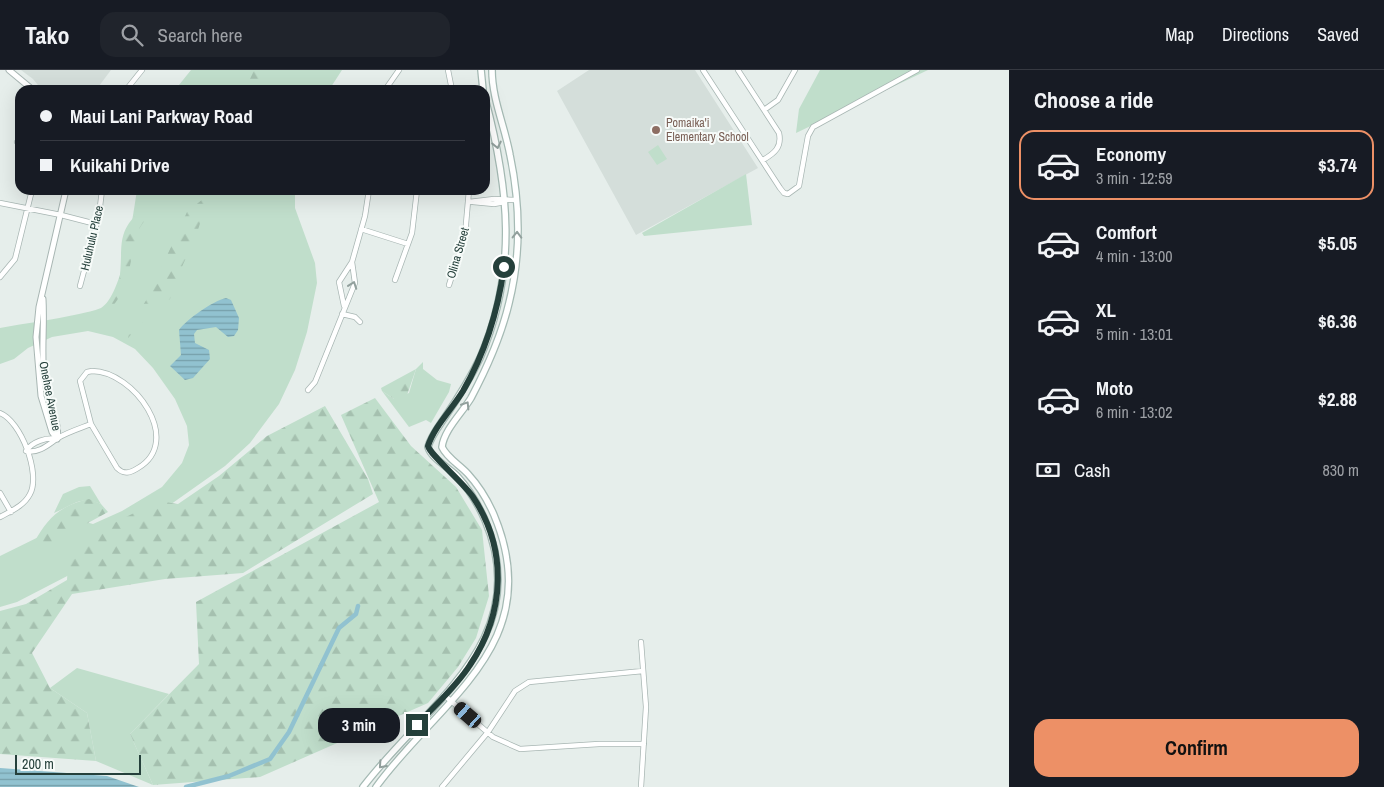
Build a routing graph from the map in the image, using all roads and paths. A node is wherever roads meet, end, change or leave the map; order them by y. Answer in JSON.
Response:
{"nodes":[{"id":1,"x":9,"y":70,"type":"edge"},
{"id":2,"x":142,"y":70,"type":"edge"},
{"id":3,"x":399,"y":70,"type":"edge"},
{"id":4,"x":448,"y":70,"type":"edge"},
{"id":5,"x":481,"y":70,"type":"edge"},
{"id":6,"x":492,"y":70,"type":"edge"},
{"id":7,"x":703,"y":70,"type":"edge"},
{"id":8,"x":746,"y":70,"type":"edge"},
{"id":9,"x":795,"y":70,"type":"edge"},
{"id":10,"x":917,"y":70,"type":"edge"},
{"id":11,"x":739,"y":72,"type":"edge"},
{"id":12,"x":27,"y":85,"type":"edge"},
{"id":13,"x":130,"y":85,"type":"edge"},
{"id":14,"x":388,"y":85,"type":"edge"},
{"id":15,"x":451,"y":85,"type":"edge"},
{"id":16,"x":482,"y":85,"type":"edge"},
{"id":17,"x":764,"y":110,"type":"junction"},
{"id":18,"x":490,"y":119,"type":"edge"},
{"id":19,"x":763,"y":160,"type":"junction"},
{"id":20,"x":31,"y":195,"type":"edge"},
{"id":21,"x":65,"y":195,"type":"edge"},
{"id":22,"x":101,"y":195,"type":"edge"},
{"id":23,"x":368,"y":195,"type":"edge"},
{"id":24,"x":417,"y":195,"type":"edge"},
{"id":25,"x":470,"y":195,"type":"edge"},
{"id":26,"x":516,"y":200,"type":"junction"},
{"id":27,"x":505,"y":201,"type":"junction"},
{"id":28,"x":471,"y":202,"type":"junction"},
{"id":29,"x":0,"y":203,"type":"edge"},
{"id":30,"x":28,"y":208,"type":"junction"},
{"id":31,"x":61,"y":214,"type":"junction"},
{"id":32,"x":96,"y":224,"type":"junction"},
{"id":33,"x":361,"y":229,"type":"junction"},
{"id":34,"x":408,"y":244,"type":"junction"},
{"id":35,"x":352,"y":262,"type":"junction"},
{"id":36,"x":0,"y":277,"type":"edge"},
{"id":37,"x":394,"y":280,"type":"dead end"},
{"id":38,"x":449,"y":285,"type":"dead end"},
{"id":39,"x":80,"y":286,"type":"dead end"},
{"id":40,"x":344,"y":306,"type":"junction"},
{"id":41,"x":342,"y":314,"type":"junction"},
{"id":42,"x":360,"y":322,"type":"dead end"},
{"id":43,"x":308,"y":390,"type":"dead end"},
{"id":44,"x":0,"y":413,"type":"edge"},
{"id":45,"x":92,"y":424,"type":"junction"},
{"id":46,"x":57,"y":438,"type":"junction"},
{"id":47,"x":26,"y":451,"type":"junction"},
{"id":48,"x":0,"y":493,"type":"edge"},
{"id":49,"x":10,"y":512,"type":"junction"},
{"id":50,"x":0,"y":517,"type":"edge"},
{"id":51,"x":641,"y":642,"type":"dead end"},
{"id":52,"x":643,"y":671,"type":"junction"},
{"id":53,"x":444,"y":695,"type":"junction"},
{"id":54,"x":452,"y":702,"type":"junction"},
{"id":55,"x":488,"y":732,"type":"junction"},
{"id":56,"x":644,"y":744,"type":"junction"},
{"id":57,"x":363,"y":787,"type":"edge"},
{"id":58,"x":376,"y":787,"type":"edge"},
{"id":59,"x":442,"y":787,"type":"edge"},
{"id":60,"x":641,"y":787,"type":"edge"}],
"edges":[{"from":1,"to":12,"type":"street"},
{"from":2,"to":13,"type":"street"},
{"from":3,"to":14,"type":"street"},
{"from":4,"to":15,"type":"street"},
{"from":5,"to":16,"type":"main road"},
{"from":6,"to":26,"type":"main road"},
{"from":7,"to":19,"type":"street"},
{"from":8,"to":11,"type":"street"},
{"from":9,"to":17,"type":"street"},
{"from":10,"to":19,"type":"street"},
{"from":11,"to":17,"type":"street"},
{"from":17,"to":19,"type":"street"},
{"from":18,"to":27,"type":"main road","one_way":true},
{"from":20,"to":30,"type":"street"},
{"from":21,"to":31,"type":"street","name":"Onehee Avenue"},
{"from":22,"to":32,"type":"street","name":"Huluhulu Place"},
{"from":23,"to":33,"type":"street"},
{"from":24,"to":34,"type":"street"},
{"from":25,"to":28,"type":"street","name":"Olina Street"},
{"from":26,"to":27,"type":"street"},
{"from":54,"to":26,"type":"main road","one_way":true},
{"from":27,"to":28,"type":"street"},
{"from":27,"to":53,"type":"main road"},
{"from":28,"to":38,"type":"street","name":"Olina Street"},
{"from":29,"to":30,"type":"street"},
{"from":30,"to":31,"type":"street"},
{"from":30,"to":36,"type":"street"},
{"from":31,"to":32,"type":"street"},
{"from":31,"to":46,"type":"street","name":"Onehee Avenue"},
{"from":32,"to":39,"type":"street","name":"Huluhulu Place"},
{"from":33,"to":34,"type":"street"},
{"from":33,"to":35,"type":"street"},
{"from":34,"to":37,"type":"street"},
{"from":40,"to":35,"type":"street","one_way":true},
{"from":35,"to":40,"type":"street"},
{"from":40,"to":41,"type":"street"},
{"from":41,"to":42,"type":"street"},
{"from":41,"to":43,"type":"street"},
{"from":44,"to":47,"type":"street"},
{"from":45,"to":45,"type":"street"},
{"from":45,"to":46,"type":"street"},
{"from":46,"to":47,"type":"street"},
{"from":47,"to":49,"type":"street"},
{"from":48,"to":49,"type":"street"},
{"from":49,"to":50,"type":"street"},
{"from":51,"to":52,"type":"street"},
{"from":52,"to":55,"type":"street"},
{"from":52,"to":56,"type":"street"},
{"from":53,"to":54,"type":"street"},
{"from":53,"to":57,"type":"main road","one_way":true},
{"from":54,"to":55,"type":"street"},
{"from":54,"to":58,"type":"main road"},
{"from":55,"to":56,"type":"street"},
{"from":55,"to":59,"type":"street"},
{"from":56,"to":60,"type":"street"}]}
